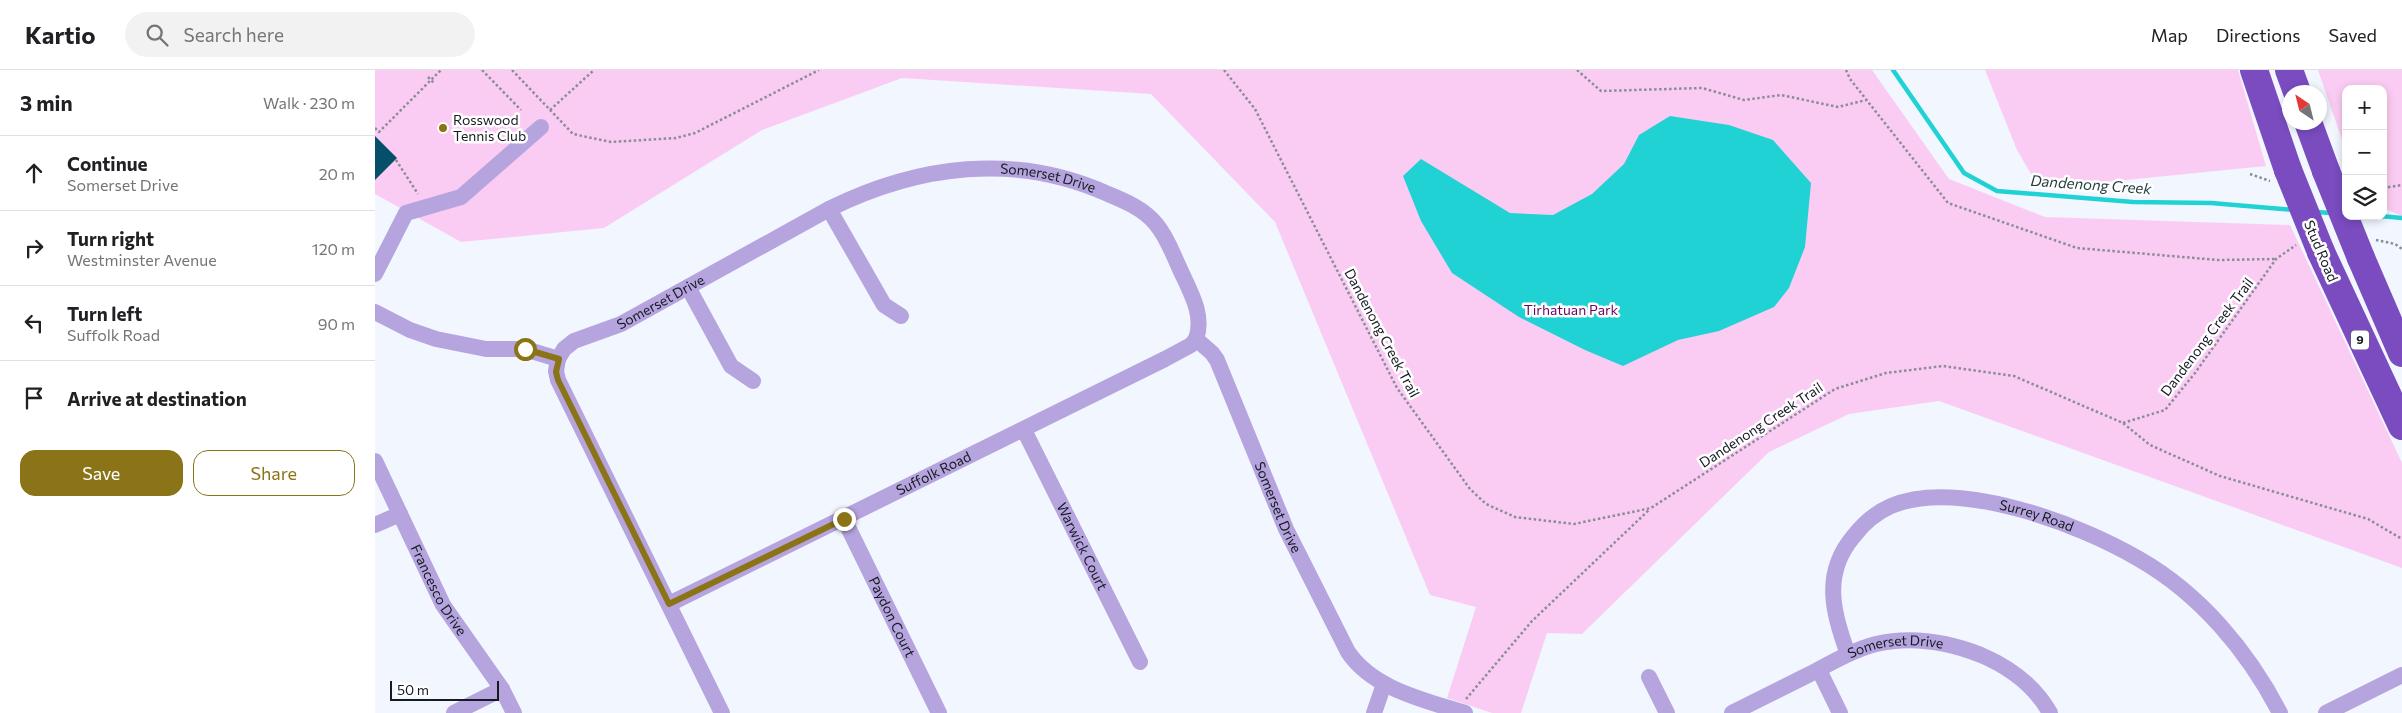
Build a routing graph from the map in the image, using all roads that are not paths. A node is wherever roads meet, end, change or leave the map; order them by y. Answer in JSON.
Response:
{"nodes":[{"id":1,"x":2254,"y":70,"type":"edge"},
{"id":2,"x":2289,"y":70,"type":"edge"},
{"id":3,"x":2294,"y":85,"type":"edge"},
{"id":4,"x":541,"y":127,"type":"dead end"},
{"id":5,"x":2311,"y":130,"type":"edge"},
{"id":6,"x":829,"y":209,"type":"junction"},
{"id":7,"x":375,"y":274,"type":"edge"},
{"id":8,"x":688,"y":287,"type":"junction"},
{"id":9,"x":375,"y":312,"type":"edge"},
{"id":10,"x":901,"y":316,"type":"dead end"},
{"id":11,"x":1196,"y":339,"type":"junction"},
{"id":12,"x":2402,"y":353,"type":"edge"},
{"id":13,"x":559,"y":359,"type":"junction"},
{"id":14,"x":753,"y":381,"type":"dead end"},
{"id":15,"x":2402,"y":426,"type":"edge"},
{"id":16,"x":1024,"y":430,"type":"junction"},
{"id":17,"x":375,"y":461,"type":"edge"},
{"id":18,"x":400,"y":514,"type":"junction"},
{"id":19,"x":844,"y":519,"type":"junction"},
{"id":20,"x":375,"y":525,"type":"edge"},
{"id":21,"x":669,"y":604,"type":"junction"},
{"id":22,"x":1848,"y":654,"type":"junction"},
{"id":23,"x":1140,"y":662,"type":"dead end"},
{"id":24,"x":1819,"y":670,"type":"junction"},
{"id":25,"x":2402,"y":675,"type":"edge"},
{"id":26,"x":1649,"y":677,"type":"dead end"},
{"id":27,"x":1384,"y":684,"type":"junction"},
{"id":28,"x":502,"y":689,"type":"junction"},
{"id":29,"x":1462,"y":712,"type":"edge"},
{"id":30,"x":454,"y":713,"type":"edge"},
{"id":31,"x":514,"y":713,"type":"edge"},
{"id":32,"x":722,"y":713,"type":"edge"},
{"id":33,"x":939,"y":713,"type":"edge"},
{"id":34,"x":1374,"y":713,"type":"edge"},
{"id":35,"x":1667,"y":713,"type":"edge"},
{"id":36,"x":1731,"y":713,"type":"edge"},
{"id":37,"x":1840,"y":713,"type":"edge"},
{"id":38,"x":2050,"y":713,"type":"edge"},
{"id":39,"x":2280,"y":713,"type":"edge"},
{"id":40,"x":2326,"y":713,"type":"edge"}],
"edges":[{"from":1,"to":15,"type":"highway","name":"Stud Road","number":"9","bridge":true},
{"from":2,"to":3,"type":"highway"},
{"from":4,"to":7,"type":"street"},
{"from":5,"to":12,"type":"highway","bridge":true},
{"from":6,"to":8,"type":"street","name":"Somerset Drive"},
{"from":6,"to":10,"type":"street"},
{"from":6,"to":11,"type":"street","name":"Somerset Drive"},
{"from":8,"to":13,"type":"street","name":"Somerset Drive"},
{"from":8,"to":14,"type":"street"},
{"from":9,"to":13,"type":"street"},
{"from":11,"to":16,"type":"street","name":"Suffolk Road"},
{"from":11,"to":27,"type":"street","name":"Somerset Drive"},
{"from":13,"to":21,"type":"street"},
{"from":16,"to":19,"type":"street","name":"Suffolk Road"},
{"from":16,"to":23,"type":"street","name":"Warwick Court"},
{"from":17,"to":18,"type":"street","name":"Francesco Drive"},
{"from":18,"to":20,"type":"street"},
{"from":18,"to":28,"type":"street","name":"Francesco Drive"},
{"from":19,"to":21,"type":"street","name":"Suffolk Road"},
{"from":19,"to":33,"type":"street","name":"Paydon Court"},
{"from":21,"to":32,"type":"street"},
{"from":22,"to":24,"type":"street","name":"Somerset Drive"},
{"from":22,"to":38,"type":"street","name":"Somerset Drive"},
{"from":22,"to":39,"type":"street","name":"Surrey Road"},
{"from":24,"to":36,"type":"street","name":"Somerset Drive"},
{"from":24,"to":37,"type":"street"},
{"from":25,"to":40,"type":"street"},
{"from":26,"to":35,"type":"street"},
{"from":27,"to":29,"type":"street","name":"Somerset Drive"},
{"from":27,"to":34,"type":"street"},
{"from":28,"to":30,"type":"street"},
{"from":28,"to":31,"type":"street","name":"Francesco Drive"}]}
